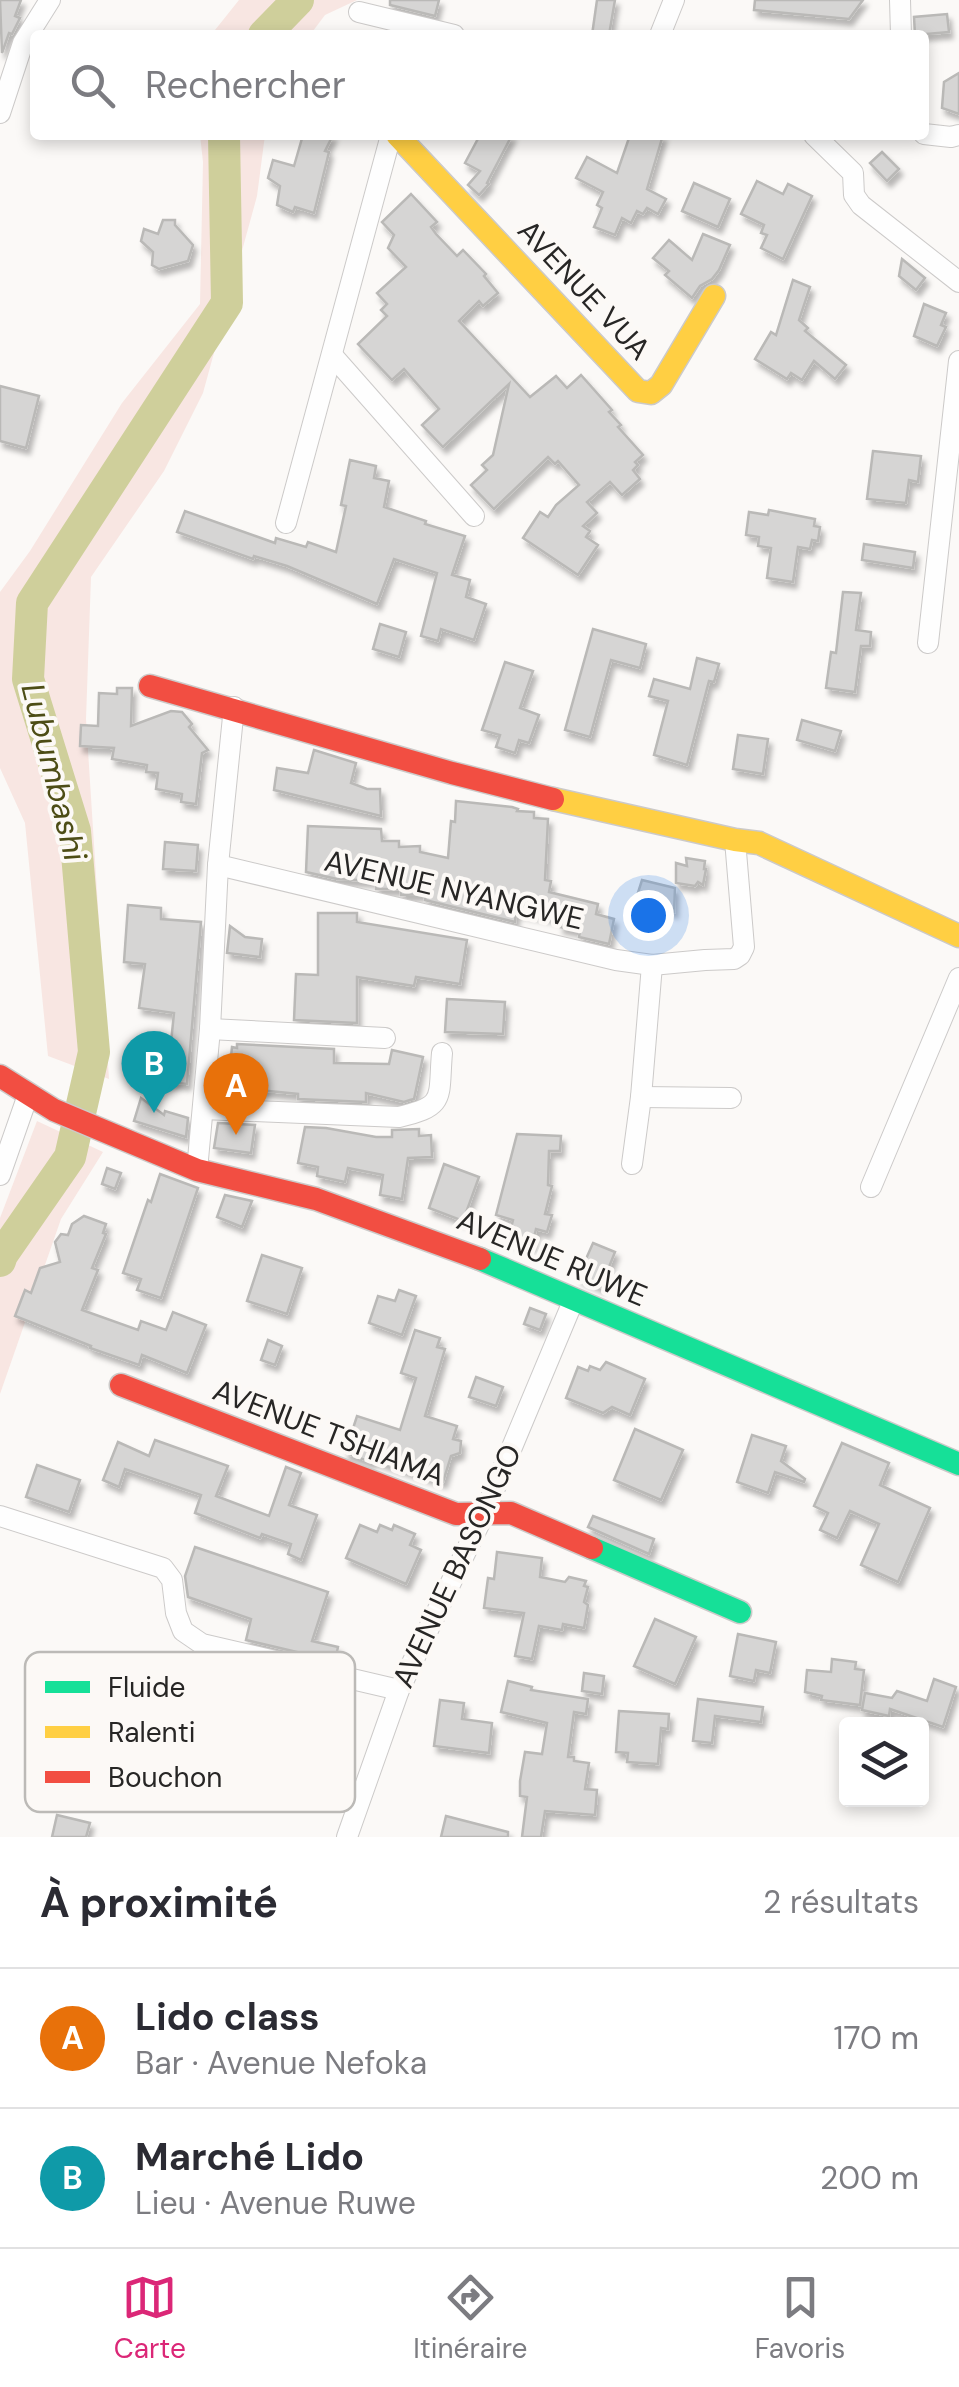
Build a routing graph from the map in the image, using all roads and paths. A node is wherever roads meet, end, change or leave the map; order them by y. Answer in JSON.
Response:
{"nodes":[{"id":1,"x":50,"y":0,"type":"edge"},
{"id":2,"x":674,"y":0,"type":"edge"},
{"id":3,"x":900,"y":0,"type":"edge"},
{"id":4,"x":357,"y":5,"type":"edge"},
{"id":5,"x":31,"y":30,"type":"edge"},
{"id":6,"x":438,"y":30,"type":"edge"},
{"id":7,"x":662,"y":30,"type":"edge"},
{"id":8,"x":901,"y":30,"type":"edge"},
{"id":9,"x":30,"y":31,"type":"edge"},
{"id":10,"x":0,"y":112,"type":"edge"},
{"id":11,"x":929,"y":134,"type":"edge"},
{"id":12,"x":959,"y":136,"type":"edge"},
{"id":13,"x":393,"y":140,"type":"edge"},
{"id":14,"x":399,"y":140,"type":"edge"},
{"id":15,"x":819,"y":140,"type":"edge"},
{"id":16,"x":959,"y":282,"type":"edge"},
{"id":17,"x":714,"y":296,"type":"dead end"},
{"id":18,"x":332,"y":355,"type":"junction"},
{"id":19,"x":959,"y":361,"type":"edge"},
{"id":20,"x":474,"y":516,"type":"dead end"},
{"id":21,"x":286,"y":523,"type":"dead end"},
{"id":22,"x":928,"y":643,"type":"dead end"},
{"id":23,"x":150,"y":686,"type":"dead end"},
{"id":24,"x":234,"y":707,"type":"junction"},
{"id":25,"x":735,"y":840,"type":"junction"},
{"id":26,"x":218,"y":865,"type":"junction"},
{"id":27,"x":959,"y":936,"type":"edge"},
{"id":28,"x":652,"y":965,"type":"junction"},
{"id":29,"x":959,"y":978,"type":"edge"},
{"id":30,"x":210,"y":1028,"type":"junction"},
{"id":31,"x":384,"y":1038,"type":"dead end"},
{"id":32,"x":442,"y":1054,"type":"dead end"},
{"id":33,"x":0,"y":1076,"type":"edge"},
{"id":34,"x":28,"y":1094,"type":"junction"},
{"id":35,"x":641,"y":1097,"type":"junction"},
{"id":36,"x":730,"y":1098,"type":"dead end"},
{"id":37,"x":203,"y":1109,"type":"junction"},
{"id":38,"x":632,"y":1164,"type":"dead end"},
{"id":39,"x":197,"y":1170,"type":"junction"},
{"id":40,"x":0,"y":1175,"type":"edge"},
{"id":41,"x":870,"y":1187,"type":"dead end"},
{"id":42,"x":574,"y":1298,"type":"junction"},
{"id":43,"x":121,"y":1385,"type":"dead end"},
{"id":44,"x":959,"y":1464,"type":"edge"},
{"id":45,"x":484,"y":1514,"type":"junction"},
{"id":46,"x":0,"y":1516,"type":"edge"},
{"id":47,"x":740,"y":1612,"type":"dead end"},
{"id":48,"x":236,"y":1652,"type":"edge"},
{"id":49,"x":355,"y":1680,"type":"edge"},
{"id":50,"x":399,"y":1690,"type":"junction"},
{"id":51,"x":347,"y":1837,"type":"edge"}],
"edges":[{"from":1,"to":5,"type":"street"},
{"from":2,"to":7,"type":"street"},
{"from":3,"to":8,"type":"street"},
{"from":4,"to":6,"type":"street"},
{"from":9,"to":10,"type":"street"},
{"from":11,"to":12,"type":"street"},
{"from":13,"to":18,"type":"street"},
{"from":14,"to":17,"type":"street","name":"AVENUE VUA"},
{"from":15,"to":16,"type":"street"},
{"from":18,"to":20,"type":"street"},
{"from":18,"to":21,"type":"street"},
{"from":19,"to":22,"type":"street"},
{"from":23,"to":24,"type":"street"},
{"from":24,"to":25,"type":"street"},
{"from":24,"to":26,"type":"street"},
{"from":25,"to":27,"type":"street"},
{"from":25,"to":28,"type":"street","name":"AVENUE NYANGWE"},
{"from":26,"to":28,"type":"street","name":"AVENUE NYANGWE"},
{"from":26,"to":30,"type":"street"},
{"from":28,"to":35,"type":"street"},
{"from":29,"to":41,"type":"street"},
{"from":30,"to":31,"type":"street"},
{"from":30,"to":37,"type":"street"},
{"from":32,"to":37,"type":"street"},
{"from":33,"to":34,"type":"street"},
{"from":34,"to":39,"type":"street","name":"AVENUE RUWE"},
{"from":34,"to":40,"type":"street"},
{"from":35,"to":36,"type":"street"},
{"from":35,"to":38,"type":"street"},
{"from":37,"to":39,"type":"street"},
{"from":39,"to":42,"type":"street","name":"AVENUE RUWE"},
{"from":42,"to":44,"type":"street","name":"AVENUE RUWE"},
{"from":42,"to":45,"type":"street","name":"AVENUE BASONGO"},
{"from":43,"to":45,"type":"street","name":"AVENUE TSHIAMA"},
{"from":45,"to":47,"type":"street","name":"AVENUE TSHIAMA"},
{"from":45,"to":50,"type":"street","name":"AVENUE BASONGO"},
{"from":46,"to":48,"type":"street"},
{"from":49,"to":50,"type":"street"},
{"from":50,"to":51,"type":"street","name":"AVENUE BASONGO"}]}
